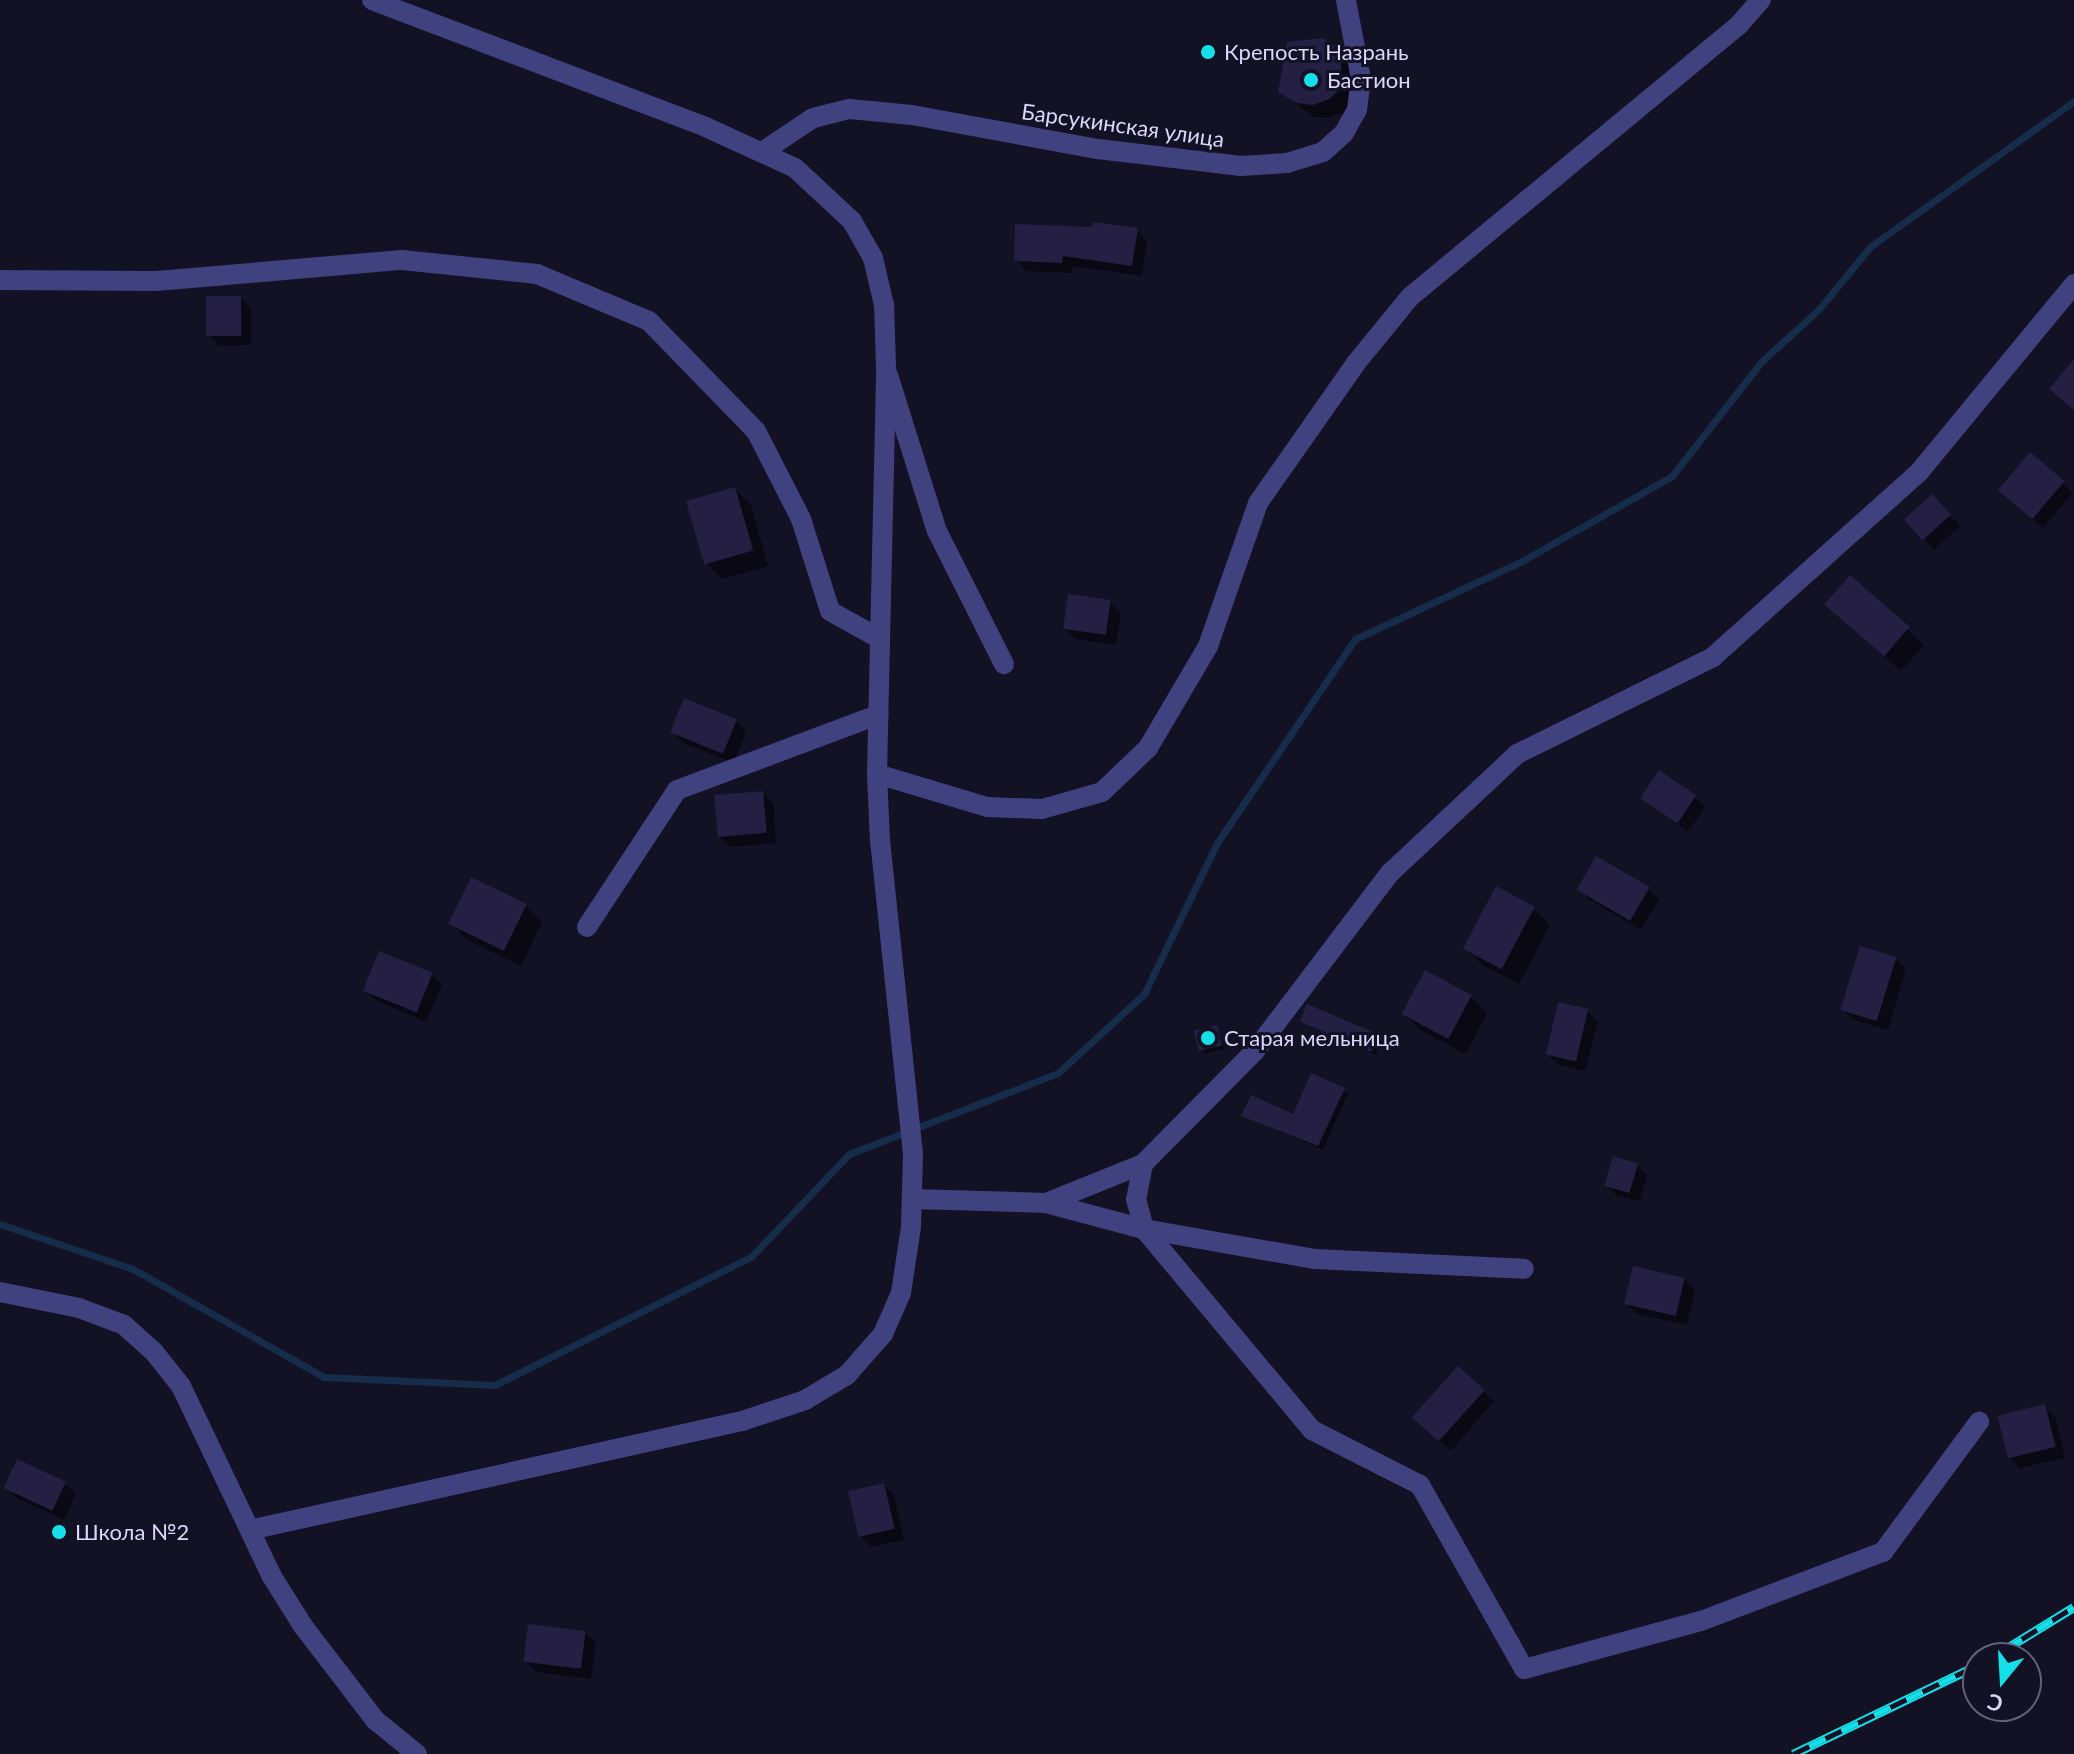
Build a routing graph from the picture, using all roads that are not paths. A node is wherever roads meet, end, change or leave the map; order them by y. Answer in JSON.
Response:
{"nodes":[{"id":1,"x":372,"y":0,"type":"edge"},
{"id":2,"x":1346,"y":0,"type":"edge"},
{"id":3,"x":1761,"y":0,"type":"edge"},
{"id":4,"x":762,"y":152,"type":"junction"},
{"id":5,"x":0,"y":280,"type":"edge"},
{"id":6,"x":2074,"y":284,"type":"edge"},
{"id":7,"x":886,"y":367,"type":"junction"},
{"id":8,"x":880,"y":639,"type":"junction"},
{"id":9,"x":1004,"y":664,"type":"dead end"},
{"id":10,"x":878,"y":715,"type":"junction"},
{"id":11,"x":877,"y":774,"type":"junction"},
{"id":12,"x":587,"y":927,"type":"dead end"},
{"id":13,"x":1143,"y":1164,"type":"junction"},
{"id":14,"x":913,"y":1199,"type":"junction"},
{"id":15,"x":1046,"y":1203,"type":"junction"},
{"id":16,"x":1144,"y":1229,"type":"junction"},
{"id":17,"x":1524,"y":1269,"type":"dead end"},
{"id":18,"x":0,"y":1292,"type":"edge"},
{"id":19,"x":1979,"y":1422,"type":"dead end"},
{"id":20,"x":250,"y":1530,"type":"junction"},
{"id":21,"x":417,"y":1754,"type":"edge"}],
"edges":[{"from":1,"to":4,"type":"street"},
{"from":2,"to":4,"type":"street","name":"Барсукинская улица"},
{"from":3,"to":11,"type":"street"},
{"from":4,"to":7,"type":"street"},
{"from":5,"to":8,"type":"street"},
{"from":6,"to":13,"type":"street"},
{"from":7,"to":8,"type":"street"},
{"from":7,"to":9,"type":"street"},
{"from":8,"to":10,"type":"street"},
{"from":10,"to":11,"type":"street"},
{"from":10,"to":12,"type":"street"},
{"from":11,"to":14,"type":"street"},
{"from":13,"to":15,"type":"street"},
{"from":13,"to":16,"type":"street"},
{"from":14,"to":15,"type":"street"},
{"from":14,"to":20,"type":"street"},
{"from":15,"to":16,"type":"street"},
{"from":16,"to":17,"type":"street"},
{"from":16,"to":19,"type":"street"},
{"from":18,"to":20,"type":"street"},
{"from":20,"to":21,"type":"street"}]}
